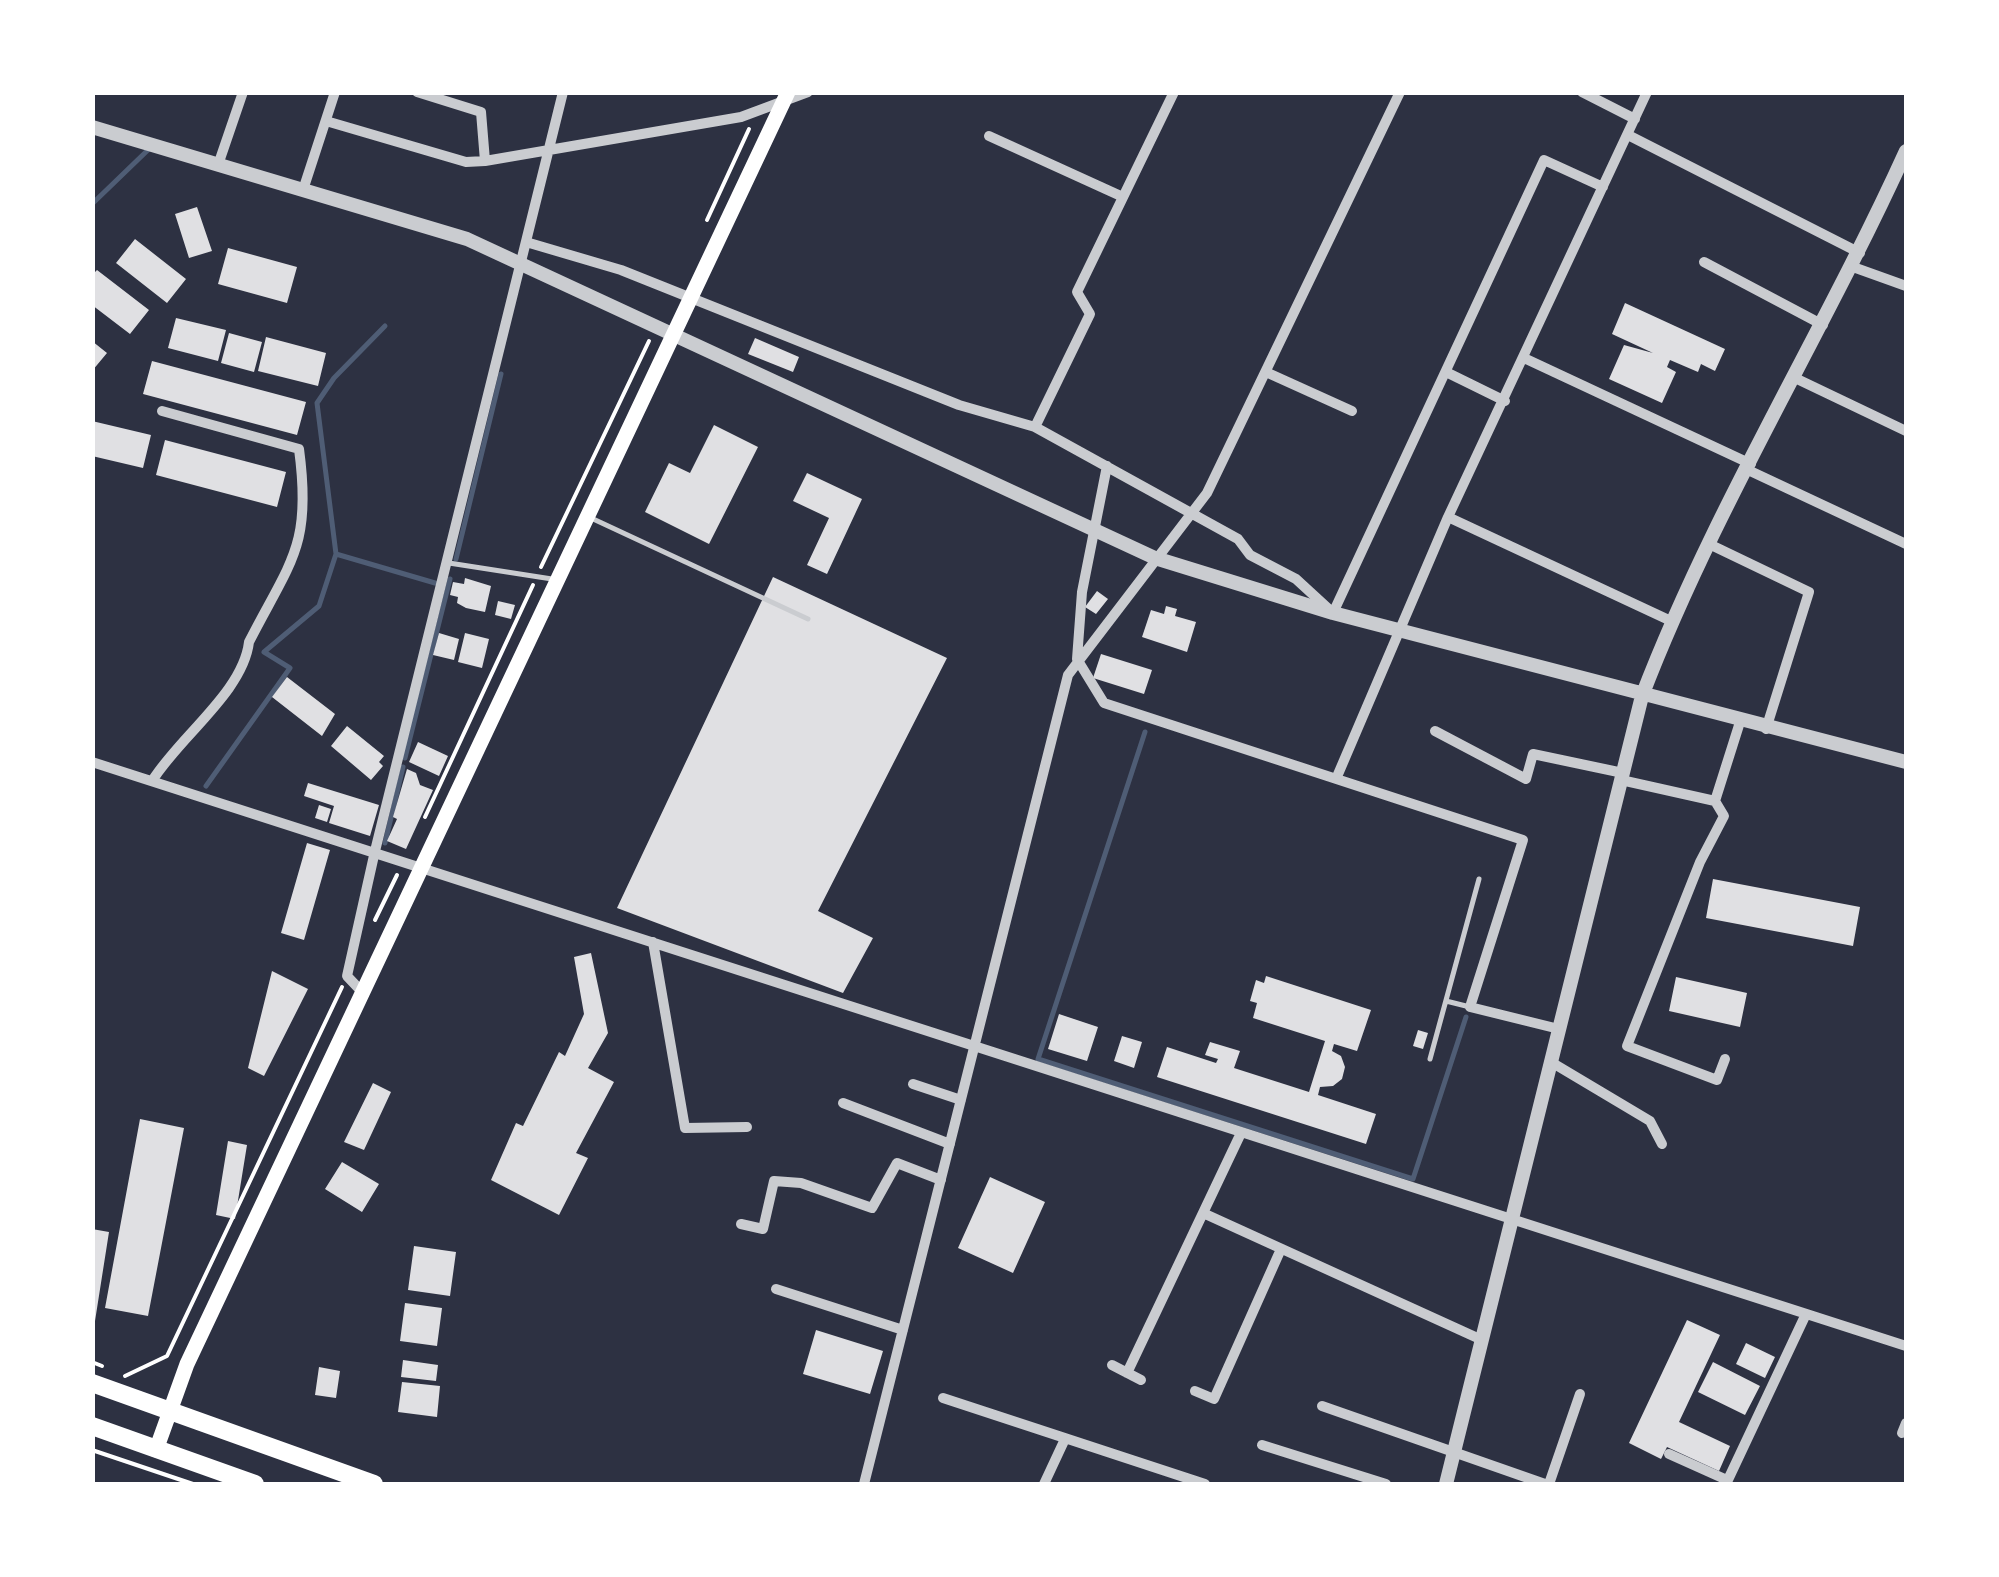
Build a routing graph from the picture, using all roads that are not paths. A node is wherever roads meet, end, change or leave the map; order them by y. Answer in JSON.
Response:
{"nodes":[{"id":1,"x":243,"y":92,"type":"edge"},
{"id":2,"x":335,"y":92,"type":"edge"},
{"id":3,"x":418,"y":92,"type":"edge"},
{"id":4,"x":562,"y":92,"type":"edge"},
{"id":5,"x":808,"y":92,"type":"edge"},
{"id":6,"x":1174,"y":92,"type":"edge"},
{"id":7,"x":1400,"y":92,"type":"edge"},
{"id":8,"x":1582,"y":92,"type":"edge"},
{"id":9,"x":1647,"y":92,"type":"edge"},
{"id":10,"x":786,"y":97,"type":"edge"},
{"id":11,"x":1635,"y":120,"type":"junction"},
{"id":12,"x":326,"y":121,"type":"junction"},
{"id":13,"x":92,"y":127,"type":"edge"},
{"id":14,"x":1628,"y":134,"type":"junction"},
{"id":15,"x":989,"y":136,"type":"dead end"},
{"id":16,"x":1906,"y":151,"type":"edge"},
{"id":17,"x":548,"y":152,"type":"junction"},
{"id":18,"x":484,"y":162,"type":"junction"},
{"id":19,"x":218,"y":165,"type":"junction"},
{"id":20,"x":1604,"y":187,"type":"junction"},
{"id":21,"x":303,"y":190,"type":"junction"},
{"id":22,"x":1123,"y":197,"type":"junction"},
{"id":23,"x":526,"y":242,"type":"junction"},
{"id":24,"x":1856,"y":260,"type":"junction"},
{"id":25,"x":1704,"y":262,"type":"dead end"},
{"id":26,"x":521,"y":263,"type":"junction"},
{"id":27,"x":1906,"y":286,"type":"edge"},
{"id":28,"x":693,"y":298,"type":"junction"},
{"id":29,"x":1823,"y":325,"type":"junction"},
{"id":30,"x":675,"y":335,"type":"junction"},
{"id":31,"x":1524,"y":358,"type":"junction"},
{"id":32,"x":1268,"y":372,"type":"junction"},
{"id":33,"x":1446,"y":372,"type":"junction"},
{"id":34,"x":1795,"y":378,"type":"junction"},
{"id":35,"x":1504,"y":400,"type":"junction"},
{"id":36,"x":162,"y":411,"type":"dead end"},
{"id":37,"x":1352,"y":411,"type":"dead end"},
{"id":38,"x":1035,"y":428,"type":"junction"},
{"id":39,"x":1906,"y":430,"type":"edge"},
{"id":40,"x":1107,"y":466,"type":"junction"},
{"id":41,"x":1749,"y":467,"type":"junction"},
{"id":42,"x":1190,"y":512,"type":"junction"},
{"id":43,"x":589,"y":517,"type":"junction"},
{"id":44,"x":1448,"y":518,"type":"junction"},
{"id":45,"x":1094,"y":532,"type":"junction"},
{"id":46,"x":1710,"y":544,"type":"junction"},
{"id":47,"x":1906,"y":544,"type":"edge"},
{"id":48,"x":1155,"y":558,"type":"junction"},
{"id":49,"x":446,"y":563,"type":"junction"},
{"id":50,"x":559,"y":580,"type":"junction"},
{"id":51,"x":1332,"y":613,"type":"junction"},
{"id":52,"x":808,"y":619,"type":"dead end"},
{"id":53,"x":1671,"y":622,"type":"junction"},
{"id":54,"x":1397,"y":631,"type":"junction"},
{"id":55,"x":1077,"y":659,"type":"junction"},
{"id":56,"x":1642,"y":696,"type":"junction"},
{"id":57,"x":1740,"y":722,"type":"junction"},
{"id":58,"x":1766,"y":729,"type":"junction"},
{"id":59,"x":1435,"y":732,"type":"dead end"},
{"id":60,"x":92,"y":762,"type":"edge"},
{"id":61,"x":1906,"y":762,"type":"edge"},
{"id":62,"x":1622,"y":776,"type":"junction"},
{"id":63,"x":1336,"y":780,"type":"junction"},
{"id":64,"x":152,"y":781,"type":"junction"},
{"id":65,"x":1715,"y":800,"type":"junction"},
{"id":66,"x":375,"y":851,"type":"junction"},
{"id":67,"x":424,"y":867,"type":"junction"},
{"id":68,"x":1479,"y":879,"type":"dead end"},
{"id":69,"x":653,"y":942,"type":"junction"},
{"id":70,"x":364,"y":994,"type":"junction"},
{"id":71,"x":1446,"y":1002,"type":"junction"},
{"id":72,"x":1470,"y":1008,"type":"junction"},
{"id":73,"x":1560,"y":1030,"type":"junction"},
{"id":74,"x":975,"y":1047,"type":"junction"},
{"id":75,"x":1430,"y":1059,"type":"dead end"},
{"id":76,"x":1725,"y":1059,"type":"dead end"},
{"id":77,"x":1552,"y":1062,"type":"junction"},
{"id":78,"x":914,"y":1084,"type":"dead end"},
{"id":79,"x":961,"y":1100,"type":"junction"},
{"id":80,"x":842,"y":1102,"type":"dead end"},
{"id":81,"x":747,"y":1127,"type":"dead end"},
{"id":82,"x":1241,"y":1132,"type":"junction"},
{"id":83,"x":950,"y":1144,"type":"junction"},
{"id":84,"x":1662,"y":1144,"type":"dead end"},
{"id":85,"x":941,"y":1180,"type":"junction"},
{"id":86,"x":1204,"y":1213,"type":"junction"},
{"id":87,"x":1513,"y":1219,"type":"junction"},
{"id":88,"x":742,"y":1224,"type":"dead end"},
{"id":89,"x":1281,"y":1248,"type":"junction"},
{"id":90,"x":776,"y":1289,"type":"dead end"},
{"id":91,"x":1806,"y":1314,"type":"junction"},
{"id":92,"x":902,"y":1330,"type":"junction"},
{"id":93,"x":1482,"y":1340,"type":"junction"},
{"id":94,"x":1906,"y":1346,"type":"edge"},
{"id":95,"x":1112,"y":1365,"type":"dead end"},
{"id":96,"x":1127,"y":1373,"type":"junction"},
{"id":97,"x":1141,"y":1380,"type":"dead end"},
{"id":98,"x":92,"y":1384,"type":"edge"},
{"id":99,"x":1195,"y":1391,"type":"dead end"},
{"id":100,"x":1580,"y":1394,"type":"dead end"},
{"id":101,"x":943,"y":1398,"type":"dead end"},
{"id":102,"x":1322,"y":1406,"type":"dead end"},
{"id":103,"x":168,"y":1408,"type":"junction"},
{"id":104,"x":92,"y":1426,"type":"edge"},
{"id":105,"x":1065,"y":1438,"type":"junction"},
{"id":106,"x":1262,"y":1445,"type":"dead end"},
{"id":107,"x":1454,"y":1449,"type":"junction"},
{"id":108,"x":156,"y":1450,"type":"junction"},
{"id":109,"x":1668,"y":1454,"type":"dead end"},
{"id":110,"x":1727,"y":1482,"type":"edge"},
{"id":111,"x":255,"y":1484,"type":"edge"},
{"id":112,"x":374,"y":1484,"type":"edge"},
{"id":113,"x":864,"y":1484,"type":"edge"},
{"id":114,"x":1044,"y":1484,"type":"edge"},
{"id":115,"x":1206,"y":1484,"type":"edge"},
{"id":116,"x":1384,"y":1484,"type":"edge"},
{"id":117,"x":1446,"y":1484,"type":"edge"},
{"id":118,"x":1547,"y":1484,"type":"edge"}],
"edges":[{"from":1,"to":19,"type":"street"},
{"from":2,"to":12,"type":"street"},
{"from":3,"to":18,"type":"street"},
{"from":4,"to":17,"type":"street"},
{"from":5,"to":10,"type":"street"},
{"from":6,"to":22,"type":"street"},
{"from":7,"to":32,"type":"street"},
{"from":8,"to":11,"type":"street"},
{"from":9,"to":11,"type":"street"},
{"from":10,"to":17,"type":"street"},
{"from":10,"to":28,"type":"main road"},
{"from":11,"to":14,"type":"street"},
{"from":12,"to":18,"type":"street"},
{"from":12,"to":21,"type":"street"},
{"from":13,"to":19,"type":"street"},
{"from":14,"to":20,"type":"street"},
{"from":14,"to":24,"type":"street"},
{"from":15,"to":22,"type":"street"},
{"from":16,"to":24,"type":"street"},
{"from":17,"to":18,"type":"street"},
{"from":17,"to":23,"type":"street"},
{"from":19,"to":21,"type":"street"},
{"from":20,"to":31,"type":"street"},
{"from":20,"to":33,"type":"street"},
{"from":21,"to":26,"type":"street"},
{"from":22,"to":38,"type":"street"},
{"from":23,"to":26,"type":"street"},
{"from":23,"to":28,"type":"street"},
{"from":24,"to":27,"type":"street"},
{"from":24,"to":29,"type":"street"},
{"from":25,"to":29,"type":"street"},
{"from":26,"to":30,"type":"street"},
{"from":26,"to":49,"type":"street"},
{"from":28,"to":30,"type":"main road"},
{"from":28,"to":38,"type":"street"},
{"from":29,"to":34,"type":"street"},
{"from":30,"to":43,"type":"main road"},
{"from":30,"to":45,"type":"street"},
{"from":31,"to":35,"type":"street"},
{"from":31,"to":41,"type":"street"},
{"from":32,"to":37,"type":"street"},
{"from":32,"to":42,"type":"street"},
{"from":33,"to":35,"type":"street"},
{"from":33,"to":51,"type":"street"},
{"from":34,"to":39,"type":"street"},
{"from":34,"to":41,"type":"street"},
{"from":35,"to":44,"type":"street"},
{"from":36,"to":64,"type":"street"},
{"from":38,"to":40,"type":"street"},
{"from":40,"to":42,"type":"street"},
{"from":40,"to":45,"type":"street"},
{"from":41,"to":46,"type":"street"},
{"from":41,"to":47,"type":"street"},
{"from":42,"to":48,"type":"street"},
{"from":42,"to":51,"type":"street"},
{"from":43,"to":50,"type":"main road"},
{"from":43,"to":52,"type":"lane"},
{"from":44,"to":53,"type":"street"},
{"from":44,"to":54,"type":"street"},
{"from":45,"to":48,"type":"street"},
{"from":45,"to":55,"type":"street"},
{"from":46,"to":53,"type":"street"},
{"from":46,"to":58,"type":"street"},
{"from":48,"to":51,"type":"street"},
{"from":48,"to":55,"type":"street"},
{"from":49,"to":50,"type":"lane"},
{"from":49,"to":66,"type":"street"},
{"from":50,"to":67,"type":"main road"},
{"from":51,"to":54,"type":"street"},
{"from":53,"to":56,"type":"street"},
{"from":54,"to":56,"type":"street"},
{"from":54,"to":63,"type":"street"},
{"from":55,"to":63,"type":"street"},
{"from":55,"to":74,"type":"street"},
{"from":56,"to":57,"type":"street"},
{"from":56,"to":62,"type":"street"},
{"from":57,"to":58,"type":"street"},
{"from":57,"to":65,"type":"street"},
{"from":58,"to":61,"type":"street"},
{"from":59,"to":62,"type":"street"},
{"from":60,"to":64,"type":"street"},
{"from":62,"to":65,"type":"street"},
{"from":62,"to":73,"type":"street"},
{"from":63,"to":72,"type":"street"},
{"from":64,"to":66,"type":"street"},
{"from":65,"to":76,"type":"street"},
{"from":66,"to":67,"type":"street"},
{"from":66,"to":70,"type":"street"},
{"from":67,"to":69,"type":"street"},
{"from":67,"to":70,"type":"main road"},
{"from":68,"to":71,"type":"lane"},
{"from":69,"to":74,"type":"street"},
{"from":69,"to":81,"type":"street"},
{"from":70,"to":103,"type":"main road"},
{"from":71,"to":72,"type":"lane"},
{"from":71,"to":75,"type":"lane"},
{"from":72,"to":73,"type":"street"},
{"from":73,"to":77,"type":"street"},
{"from":74,"to":79,"type":"street"},
{"from":74,"to":82,"type":"street"},
{"from":77,"to":84,"type":"street"},
{"from":77,"to":87,"type":"street"},
{"from":78,"to":79,"type":"street"},
{"from":79,"to":83,"type":"street"},
{"from":80,"to":83,"type":"street"},
{"from":82,"to":86,"type":"street"},
{"from":82,"to":87,"type":"street"},
{"from":83,"to":85,"type":"street"},
{"from":85,"to":88,"type":"street"},
{"from":85,"to":92,"type":"street"},
{"from":86,"to":89,"type":"street"},
{"from":86,"to":96,"type":"street"},
{"from":87,"to":91,"type":"street"},
{"from":87,"to":93,"type":"street"},
{"from":89,"to":93,"type":"street"},
{"from":89,"to":99,"type":"street"},
{"from":90,"to":92,"type":"street"},
{"from":91,"to":94,"type":"street"},
{"from":91,"to":110,"type":"street"},
{"from":92,"to":113,"type":"street"},
{"from":93,"to":107,"type":"street"},
{"from":95,"to":96,"type":"street"},
{"from":96,"to":97,"type":"street"},
{"from":98,"to":103,"type":"main road"},
{"from":100,"to":118,"type":"street"},
{"from":101,"to":105,"type":"street"},
{"from":102,"to":107,"type":"street"},
{"from":103,"to":108,"type":"main road"},
{"from":103,"to":112,"type":"main road"},
{"from":104,"to":108,"type":"main road"},
{"from":105,"to":114,"type":"street"},
{"from":105,"to":115,"type":"street"},
{"from":106,"to":116,"type":"street"},
{"from":107,"to":117,"type":"street"},
{"from":107,"to":118,"type":"street"},
{"from":108,"to":111,"type":"main road"},
{"from":109,"to":110,"type":"street"}]}
